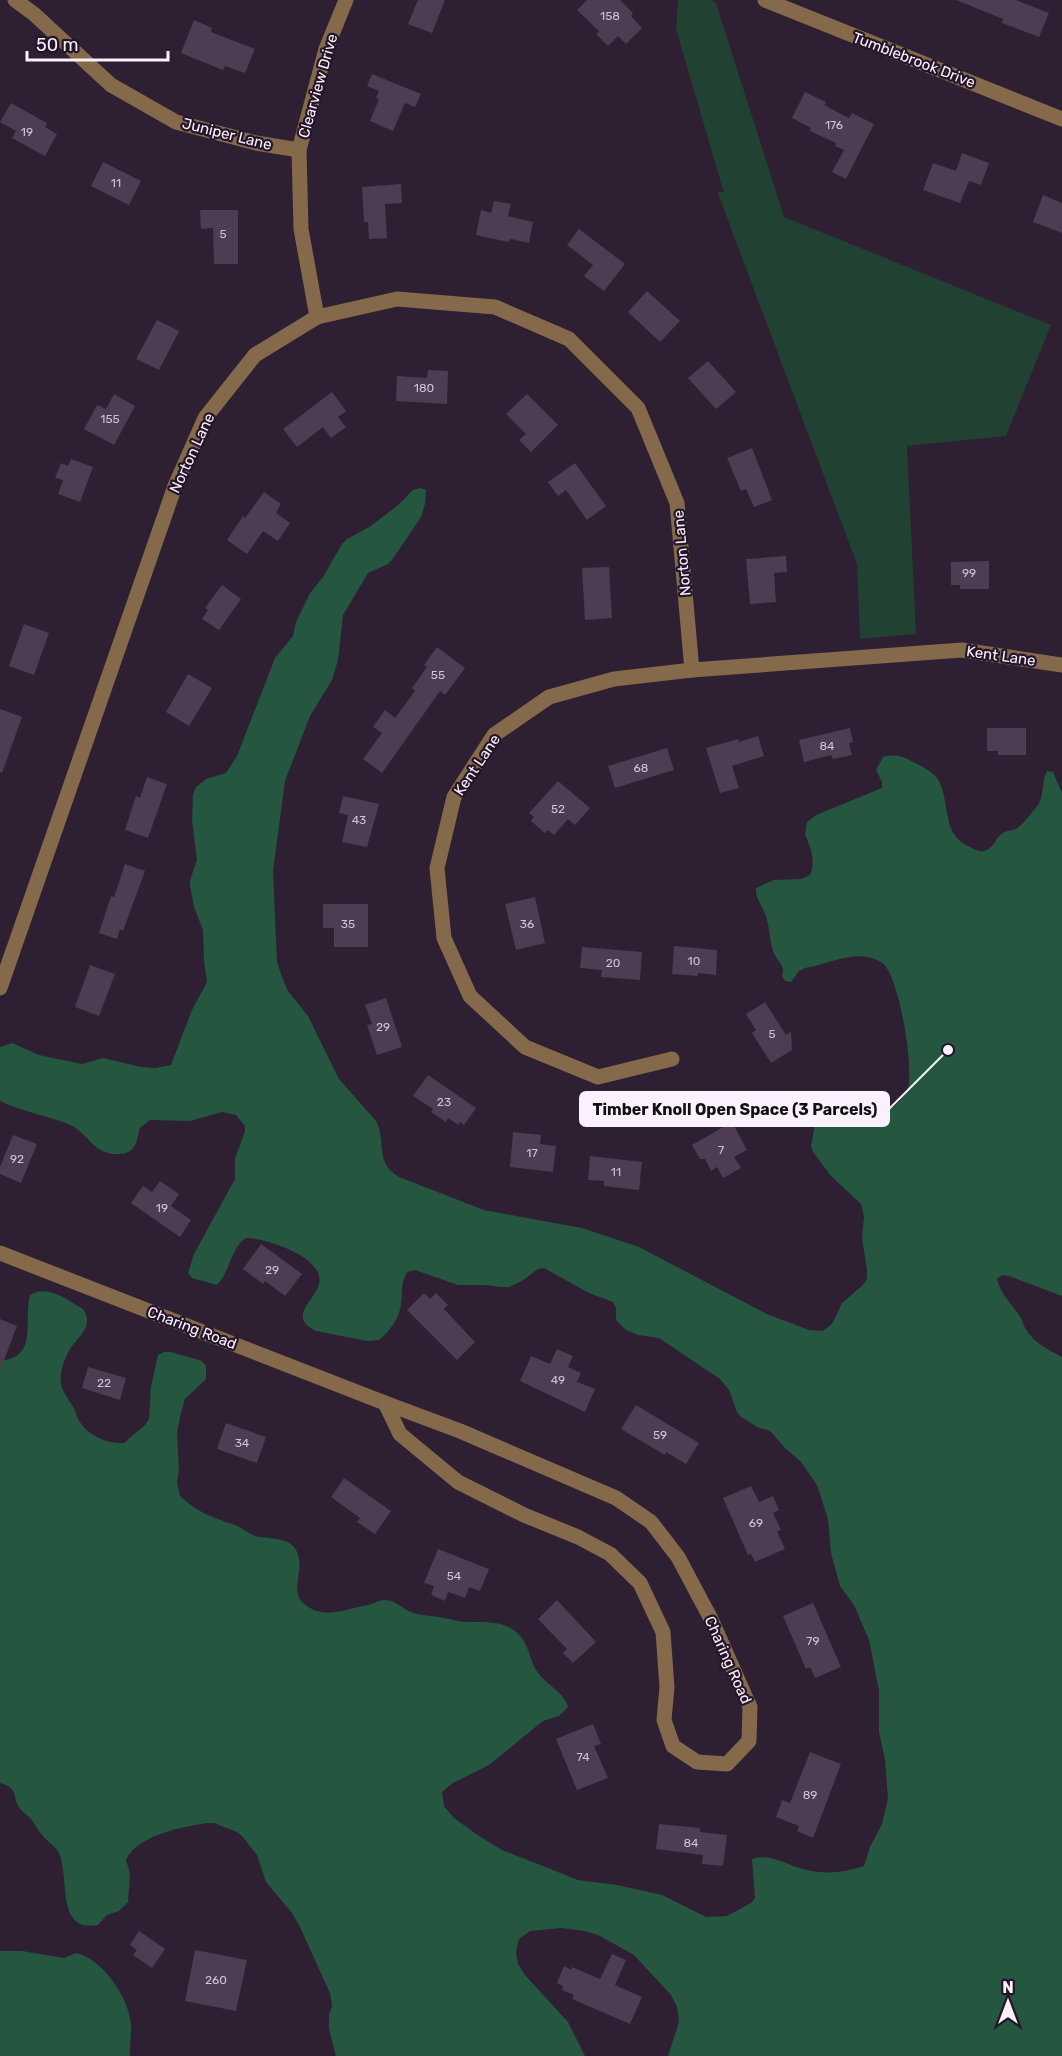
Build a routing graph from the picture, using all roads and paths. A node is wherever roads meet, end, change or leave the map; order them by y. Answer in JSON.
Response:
{"nodes":[{"id":1,"x":15,"y":0,"type":"edge"},
{"id":2,"x":346,"y":0,"type":"edge"},
{"id":3,"x":765,"y":0,"type":"edge"},
{"id":4,"x":1062,"y":119,"type":"edge"},
{"id":5,"x":299,"y":150,"type":"junction"},
{"id":6,"x":317,"y":317,"type":"junction"},
{"id":7,"x":1062,"y":665,"type":"edge"},
{"id":8,"x":692,"y":670,"type":"junction"},
{"id":9,"x":0,"y":988,"type":"edge"},
{"id":10,"x":672,"y":1059,"type":"dead end"},
{"id":11,"x":0,"y":1253,"type":"edge"},
{"id":12,"x":385,"y":1403,"type":"junction"}],
"edges":[{"from":1,"to":5,"type":"street","name":"Juniper Lane"},
{"from":2,"to":5,"type":"street","name":"Clearview Drive"},
{"from":3,"to":4,"type":"street","name":"Tumblebrook Drive"},
{"from":5,"to":6,"type":"street","name":"Clearview Drive"},
{"from":6,"to":8,"type":"street","name":"Norton Lane"},
{"from":6,"to":9,"type":"street","name":"Norton Lane"},
{"from":7,"to":8,"type":"street","name":"Kent Lane"},
{"from":8,"to":10,"type":"street","name":"Kent Lane"},
{"from":11,"to":12,"type":"street","name":"Charing Road"},
{"from":12,"to":12,"type":"street","name":"Charing Road"}]}
